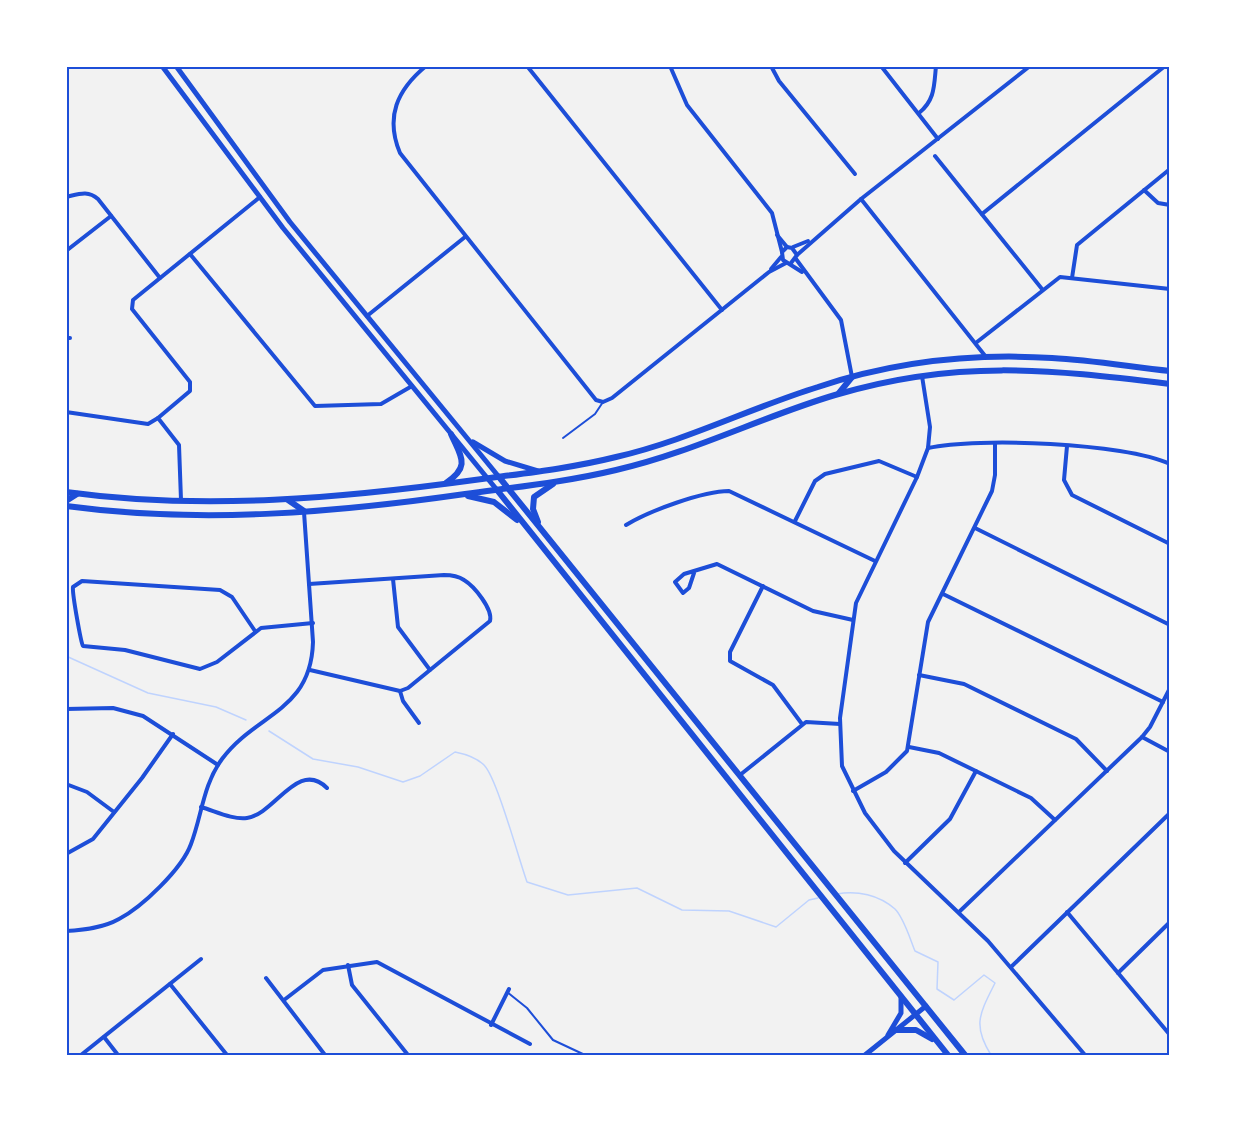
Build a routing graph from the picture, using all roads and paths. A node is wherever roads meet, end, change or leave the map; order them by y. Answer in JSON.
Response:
{"nodes":[{"id":1,"x":176,"y":66,"type":"edge"},
{"id":2,"x":426,"y":66,"type":"edge"},
{"id":3,"x":527,"y":66,"type":"edge"},
{"id":4,"x":670,"y":66,"type":"edge"},
{"id":5,"x":771,"y":66,"type":"edge"},
{"id":6,"x":881,"y":66,"type":"edge"},
{"id":7,"x":936,"y":66,"type":"edge"},
{"id":8,"x":1030,"y":66,"type":"edge"},
{"id":9,"x":1165,"y":66,"type":"edge"},
{"id":10,"x":163,"y":68,"type":"edge"},
{"id":11,"x":204,"y":103,"type":"junction"},
{"id":12,"x":919,"y":113,"type":"junction"},
{"id":13,"x":207,"y":124,"type":"junction"},
{"id":14,"x":938,"y":139,"type":"junction"},
{"id":15,"x":935,"y":156,"type":"dead end"},
{"id":16,"x":1170,"y":169,"type":"edge"},
{"id":17,"x":855,"y":174,"type":"dead end"},
{"id":18,"x":1144,"y":190,"type":"junction"},
{"id":19,"x":269,"y":192,"type":"junction"},
{"id":20,"x":66,"y":197,"type":"edge"},
{"id":21,"x":261,"y":197,"type":"junction"},
{"id":22,"x":861,"y":199,"type":"junction"},
{"id":23,"x":1170,"y":205,"type":"edge"},
{"id":24,"x":981,"y":214,"type":"junction"},
{"id":25,"x":111,"y":216,"type":"junction"},
{"id":26,"x":777,"y":234,"type":"junction"},
{"id":27,"x":465,"y":237,"type":"junction"},
{"id":28,"x":810,"y":240,"type":"junction"},
{"id":29,"x":790,"y":248,"type":"junction"},
{"id":30,"x":66,"y":251,"type":"edge"},
{"id":31,"x":190,"y":254,"type":"junction"},
{"id":32,"x":782,"y":255,"type":"junction"},
{"id":33,"x":797,"y":257,"type":"junction"},
{"id":34,"x":788,"y":263,"type":"junction"},
{"id":35,"x":769,"y":272,"type":"junction"},
{"id":36,"x":805,"y":274,"type":"junction"},
{"id":37,"x":160,"y":278,"type":"junction"},
{"id":38,"x":1072,"y":278,"type":"junction"},
{"id":39,"x":1042,"y":289,"type":"junction"},
{"id":40,"x":1170,"y":289,"type":"edge"},
{"id":41,"x":722,"y":310,"type":"junction"},
{"id":42,"x":367,"y":316,"type":"junction"},
{"id":43,"x":359,"y":322,"type":"junction"},
{"id":44,"x":977,"y":342,"type":"junction"},
{"id":45,"x":987,"y":357,"type":"junction"},
{"id":46,"x":1009,"y":368,"type":"junction"},
{"id":47,"x":976,"y":369,"type":"junction"},
{"id":48,"x":1170,"y":371,"type":"edge"},
{"id":49,"x":922,"y":375,"type":"junction"},
{"id":50,"x":852,"y":377,"type":"junction"},
{"id":51,"x":420,"y":379,"type":"junction"},
{"id":52,"x":1170,"y":384,"type":"edge"},
{"id":53,"x":412,"y":386,"type":"junction"},
{"id":54,"x":868,"y":386,"type":"junction"},
{"id":55,"x":837,"y":394,"type":"junction"},
{"id":56,"x":605,"y":401,"type":"junction"},
{"id":57,"x":66,"y":412,"type":"edge"},
{"id":58,"x":158,"y":418,"type":"junction"},
{"id":59,"x":451,"y":434,"type":"junction"},
{"id":60,"x":467,"y":437,"type":"junction"},
{"id":61,"x":563,"y":438,"type":"dead end"},
{"id":62,"x":995,"y":443,"type":"junction"},
{"id":63,"x":1067,"y":446,"type":"junction"},
{"id":64,"x":928,"y":448,"type":"junction"},
{"id":65,"x":1170,"y":464,"type":"edge"},
{"id":66,"x":540,"y":471,"type":"junction"},
{"id":67,"x":499,"y":477,"type":"junction"},
{"id":68,"x":917,"y":477,"type":"junction"},
{"id":69,"x":487,"y":478,"type":"junction"},
{"id":70,"x":559,"y":482,"type":"junction"},
{"id":71,"x":443,"y":485,"type":"junction"},
{"id":72,"x":508,"y":489,"type":"junction"},
{"id":73,"x":497,"y":490,"type":"junction"},
{"id":74,"x":66,"y":492,"type":"edge"},
{"id":75,"x":77,"y":494,"type":"junction"},
{"id":76,"x":462,"y":495,"type":"junction"},
{"id":77,"x":316,"y":497,"type":"junction"},
{"id":78,"x":181,"y":500,"type":"junction"},
{"id":79,"x":287,"y":500,"type":"junction"},
{"id":80,"x":66,"y":501,"type":"edge"},
{"id":81,"x":66,"y":506,"type":"edge"},
{"id":82,"x":304,"y":512,"type":"junction"},
{"id":83,"x":795,"y":521,"type":"junction"},
{"id":84,"x":626,"y":525,"type":"dead end"},
{"id":85,"x":540,"y":528,"type":"junction"},
{"id":86,"x":975,"y":528,"type":"junction"},
{"id":87,"x":530,"y":532,"type":"junction"},
{"id":88,"x":1170,"y":544,"type":"edge"},
{"id":89,"x":875,"y":561,"type":"junction"},
{"id":90,"x":694,"y":573,"type":"junction"},
{"id":91,"x":393,"y":579,"type":"junction"},
{"id":92,"x":309,"y":585,"type":"junction"},
{"id":93,"x":763,"y":586,"type":"junction"},
{"id":94,"x":943,"y":594,"type":"junction"},
{"id":95,"x":600,"y":602,"type":"junction"},
{"id":96,"x":591,"y":609,"type":"junction"},
{"id":97,"x":853,"y":620,"type":"junction"},
{"id":98,"x":313,"y":623,"type":"junction"},
{"id":99,"x":1170,"y":624,"type":"edge"},
{"id":100,"x":255,"y":631,"type":"junction"},
{"id":101,"x":310,"y":670,"type":"junction"},
{"id":102,"x":430,"y":670,"type":"junction"},
{"id":103,"x":919,"y":675,"type":"junction"},
{"id":104,"x":1170,"y":688,"type":"edge"},
{"id":105,"x":400,"y":691,"type":"junction"},
{"id":106,"x":1163,"y":702,"type":"junction"},
{"id":107,"x":66,"y":709,"type":"edge"},
{"id":108,"x":419,"y":723,"type":"dead end"},
{"id":109,"x":802,"y":724,"type":"junction"},
{"id":110,"x":840,"y":724,"type":"junction"},
{"id":111,"x":173,"y":734,"type":"junction"},
{"id":112,"x":1142,"y":737,"type":"junction"},
{"id":113,"x":909,"y":747,"type":"junction"},
{"id":114,"x":1170,"y":753,"type":"edge"},
{"id":115,"x":218,"y":765,"type":"junction"},
{"id":116,"x":976,"y":771,"type":"junction"},
{"id":117,"x":1107,"y":771,"type":"junction"},
{"id":118,"x":740,"y":775,"type":"junction"},
{"id":119,"x":730,"y":782,"type":"junction"},
{"id":120,"x":66,"y":784,"type":"edge"},
{"id":121,"x":327,"y":788,"type":"dead end"},
{"id":122,"x":853,"y":791,"type":"junction"},
{"id":123,"x":201,"y":807,"type":"junction"},
{"id":124,"x":114,"y":812,"type":"junction"},
{"id":125,"x":1170,"y":813,"type":"edge"},
{"id":126,"x":1055,"y":820,"type":"junction"},
{"id":127,"x":66,"y":854,"type":"edge"},
{"id":128,"x":905,"y":863,"type":"junction"},
{"id":129,"x":958,"y":912,"type":"junction"},
{"id":130,"x":1067,"y":912,"type":"junction"},
{"id":131,"x":1170,"y":922,"type":"edge"},
{"id":132,"x":66,"y":931,"type":"edge"},
{"id":133,"x":201,"y":959,"type":"dead end"},
{"id":134,"x":348,"y":965,"type":"junction"},
{"id":135,"x":1011,"y":967,"type":"junction"},
{"id":136,"x":1118,"y":972,"type":"junction"},
{"id":137,"x":266,"y":978,"type":"dead end"},
{"id":138,"x":170,"y":984,"type":"junction"},
{"id":139,"x":508,"y":991,"type":"joint"},
{"id":140,"x":901,"y":994,"type":"junction"},
{"id":141,"x":284,"y":1000,"type":"junction"},
{"id":142,"x":926,"y":1006,"type":"junction"},
{"id":143,"x":916,"y":1014,"type":"junction"},
{"id":144,"x":491,"y":1024,"type":"junction"},
{"id":145,"x":896,"y":1030,"type":"junction"},
{"id":146,"x":1170,"y":1035,"type":"edge"},
{"id":147,"x":104,"y":1038,"type":"junction"},
{"id":148,"x":886,"y":1038,"type":"junction"},
{"id":149,"x":938,"y":1042,"type":"junction"},
{"id":150,"x":530,"y":1044,"type":"dead end"},
{"id":151,"x":81,"y":1055,"type":"edge"},
{"id":152,"x":118,"y":1055,"type":"edge"},
{"id":153,"x":227,"y":1055,"type":"edge"},
{"id":154,"x":325,"y":1055,"type":"edge"},
{"id":155,"x":408,"y":1055,"type":"edge"},
{"id":156,"x":585,"y":1055,"type":"edge"},
{"id":157,"x":865,"y":1055,"type":"edge"},
{"id":158,"x":948,"y":1055,"type":"edge"},
{"id":159,"x":965,"y":1055,"type":"edge"},
{"id":160,"x":1085,"y":1055,"type":"edge"}],
"edges":[{"from":1,"to":11,"type":"main road"},
{"from":2,"to":27,"type":"street"},
{"from":3,"to":41,"type":"street"},
{"from":4,"to":26,"type":"street"},
{"from":5,"to":17,"type":"street"},
{"from":6,"to":12,"type":"street"},
{"from":7,"to":12,"type":"street"},
{"from":8,"to":14,"type":"street"},
{"from":9,"to":24,"type":"street"},
{"from":10,"to":13,"type":"main road"},
{"from":11,"to":13,"type":"main road"},
{"from":11,"to":19,"type":"main road"},
{"from":12,"to":14,"type":"street"},
{"from":13,"to":21,"type":"main road"},
{"from":14,"to":22,"type":"street"},
{"from":15,"to":24,"type":"street"},
{"from":16,"to":18,"type":"street"},
{"from":18,"to":23,"type":"street"},
{"from":18,"to":38,"type":"street"},
{"from":19,"to":21,"type":"main road"},
{"from":19,"to":42,"type":"main road"},
{"from":20,"to":25,"type":"street"},
{"from":21,"to":31,"type":"street"},
{"from":21,"to":43,"type":"main road"},
{"from":22,"to":28,"type":"street"},
{"from":22,"to":44,"type":"street"},
{"from":24,"to":39,"type":"street"},
{"from":25,"to":30,"type":"street"},
{"from":25,"to":37,"type":"street"},
{"from":26,"to":29,"type":"street"},
{"from":26,"to":32,"type":"street"},
{"from":27,"to":42,"type":"street"},
{"from":27,"to":56,"type":"street"},
{"from":28,"to":29,"type":"street"},
{"from":28,"to":33,"type":"street"},
{"from":29,"to":32,"type":"street"},
{"from":29,"to":33,"type":"street"},
{"from":31,"to":37,"type":"street"},
{"from":31,"to":53,"type":"street"},
{"from":32,"to":34,"type":"street"},
{"from":32,"to":35,"type":"street"},
{"from":33,"to":34,"type":"street"},
{"from":33,"to":36,"type":"street"},
{"from":34,"to":35,"type":"street"},
{"from":34,"to":36,"type":"street"},
{"from":35,"to":41,"type":"street"},
{"from":36,"to":50,"type":"street"},
{"from":37,"to":58,"type":"street"},
{"from":38,"to":39,"type":"street"},
{"from":38,"to":40,"type":"street"},
{"from":39,"to":44,"type":"street"},
{"from":41,"to":56,"type":"street"},
{"from":42,"to":43,"type":"main road"},
{"from":42,"to":51,"type":"main road"},
{"from":43,"to":53,"type":"main road"},
{"from":44,"to":45,"type":"street"},
{"from":45,"to":46,"type":"highway"},
{"from":45,"to":47,"type":"highway"},
{"from":45,"to":48,"type":"highway"},
{"from":45,"to":50,"type":"highway"},
{"from":46,"to":47,"type":"highway"},
{"from":46,"to":52,"type":"highway"},
{"from":47,"to":49,"type":"highway"},
{"from":49,"to":54,"type":"highway"},
{"from":49,"to":64,"type":"street"},
{"from":50,"to":54,"type":"highway"},
{"from":50,"to":55,"type":"highway"},
{"from":50,"to":66,"type":"highway"},
{"from":51,"to":53,"type":"main road"},
{"from":51,"to":60,"type":"main road"},
{"from":53,"to":59,"type":"main road"},
{"from":54,"to":55,"type":"highway"},
{"from":55,"to":70,"type":"highway"},
{"from":56,"to":61,"type":"lane"},
{"from":57,"to":58,"type":"street"},
{"from":58,"to":78,"type":"street"},
{"from":59,"to":69,"type":"main road"},
{"from":59,"to":71,"type":"highway"},
{"from":60,"to":66,"type":"main road"},
{"from":60,"to":67,"type":"main road"},
{"from":62,"to":63,"type":"street"},
{"from":62,"to":64,"type":"street"},
{"from":62,"to":86,"type":"street"},
{"from":63,"to":65,"type":"street"},
{"from":63,"to":88,"type":"street"},
{"from":64,"to":68,"type":"street"},
{"from":66,"to":67,"type":"highway"},
{"from":67,"to":69,"type":"highway"},
{"from":67,"to":72,"type":"highway"},
{"from":68,"to":83,"type":"street"},
{"from":68,"to":89,"type":"street"},
{"from":69,"to":71,"type":"highway"},
{"from":69,"to":73,"type":"main road"},
{"from":70,"to":72,"type":"highway"},
{"from":70,"to":85,"type":"highway"},
{"from":71,"to":77,"type":"highway"},
{"from":72,"to":73,"type":"highway"},
{"from":72,"to":85,"type":"highway"},
{"from":73,"to":76,"type":"highway"},
{"from":73,"to":87,"type":"highway"},
{"from":74,"to":75,"type":"highway"},
{"from":75,"to":78,"type":"highway"},
{"from":75,"to":80,"type":"highway"},
{"from":76,"to":82,"type":"highway"},
{"from":76,"to":87,"type":"highway"},
{"from":77,"to":79,"type":"highway"},
{"from":77,"to":82,"type":"highway"},
{"from":78,"to":79,"type":"highway"},
{"from":79,"to":82,"type":"highway"},
{"from":81,"to":82,"type":"highway"},
{"from":82,"to":92,"type":"street"},
{"from":83,"to":84,"type":"street"},
{"from":83,"to":89,"type":"street"},
{"from":85,"to":95,"type":"highway"},
{"from":86,"to":94,"type":"street"},
{"from":86,"to":99,"type":"street"},
{"from":87,"to":96,"type":"highway"},
{"from":89,"to":97,"type":"street"},
{"from":90,"to":90,"type":"street"},
{"from":90,"to":93,"type":"street"},
{"from":91,"to":92,"type":"street"},
{"from":91,"to":102,"type":"street"},
{"from":91,"to":102,"type":"street"},
{"from":92,"to":98,"type":"street"},
{"from":93,"to":97,"type":"street"},
{"from":93,"to":109,"type":"street"},
{"from":94,"to":103,"type":"street"},
{"from":94,"to":106,"type":"street"},
{"from":95,"to":96,"type":"highway"},
{"from":95,"to":118,"type":"highway"},
{"from":96,"to":119,"type":"highway"},
{"from":97,"to":110,"type":"street"},
{"from":98,"to":100,"type":"street"},
{"from":98,"to":101,"type":"street"},
{"from":100,"to":100,"type":"street"},
{"from":101,"to":105,"type":"street"},
{"from":101,"to":115,"type":"street"},
{"from":102,"to":105,"type":"street"},
{"from":103,"to":113,"type":"street"},
{"from":103,"to":117,"type":"street"},
{"from":104,"to":106,"type":"street"},
{"from":105,"to":108,"type":"street"},
{"from":106,"to":112,"type":"street"},
{"from":107,"to":111,"type":"street"},
{"from":109,"to":110,"type":"street"},
{"from":109,"to":118,"type":"street"},
{"from":110,"to":122,"type":"street"},
{"from":111,"to":115,"type":"street"},
{"from":111,"to":124,"type":"street"},
{"from":112,"to":114,"type":"street"},
{"from":112,"to":117,"type":"street"},
{"from":113,"to":116,"type":"street"},
{"from":113,"to":122,"type":"street"},
{"from":115,"to":123,"type":"street"},
{"from":116,"to":126,"type":"street"},
{"from":116,"to":128,"type":"street"},
{"from":117,"to":126,"type":"street"},
{"from":118,"to":119,"type":"highway"},
{"from":118,"to":142,"type":"highway"},
{"from":119,"to":140,"type":"highway"},
{"from":120,"to":124,"type":"street"},
{"from":121,"to":123,"type":"street"},
{"from":122,"to":128,"type":"street"},
{"from":123,"to":132,"type":"street"},
{"from":124,"to":127,"type":"street"},
{"from":125,"to":130,"type":"street"},
{"from":126,"to":129,"type":"street"},
{"from":128,"to":129,"type":"street"},
{"from":129,"to":135,"type":"street"},
{"from":130,"to":135,"type":"street"},
{"from":130,"to":136,"type":"street"},
{"from":131,"to":136,"type":"street"},
{"from":133,"to":138,"type":"street"},
{"from":134,"to":141,"type":"street"},
{"from":134,"to":144,"type":"street"},
{"from":134,"to":155,"type":"street"},
{"from":135,"to":160,"type":"street"},
{"from":136,"to":146,"type":"street"},
{"from":137,"to":141,"type":"street"},
{"from":138,"to":147,"type":"street"},
{"from":138,"to":153,"type":"street"},
{"from":139,"to":144,"type":"street"},
{"from":139,"to":156,"type":"lane"},
{"from":140,"to":143,"type":"highway"},
{"from":140,"to":148,"type":"main road"},
{"from":141,"to":154,"type":"street"},
{"from":142,"to":143,"type":"main road"},
{"from":142,"to":159,"type":"highway"},
{"from":143,"to":145,"type":"main road"},
{"from":143,"to":149,"type":"highway"},
{"from":144,"to":150,"type":"street"},
{"from":145,"to":148,"type":"main road"},
{"from":145,"to":149,"type":"highway"},
{"from":147,"to":151,"type":"street"},
{"from":147,"to":152,"type":"street"},
{"from":148,"to":157,"type":"main road"},
{"from":149,"to":158,"type":"highway"}]}
